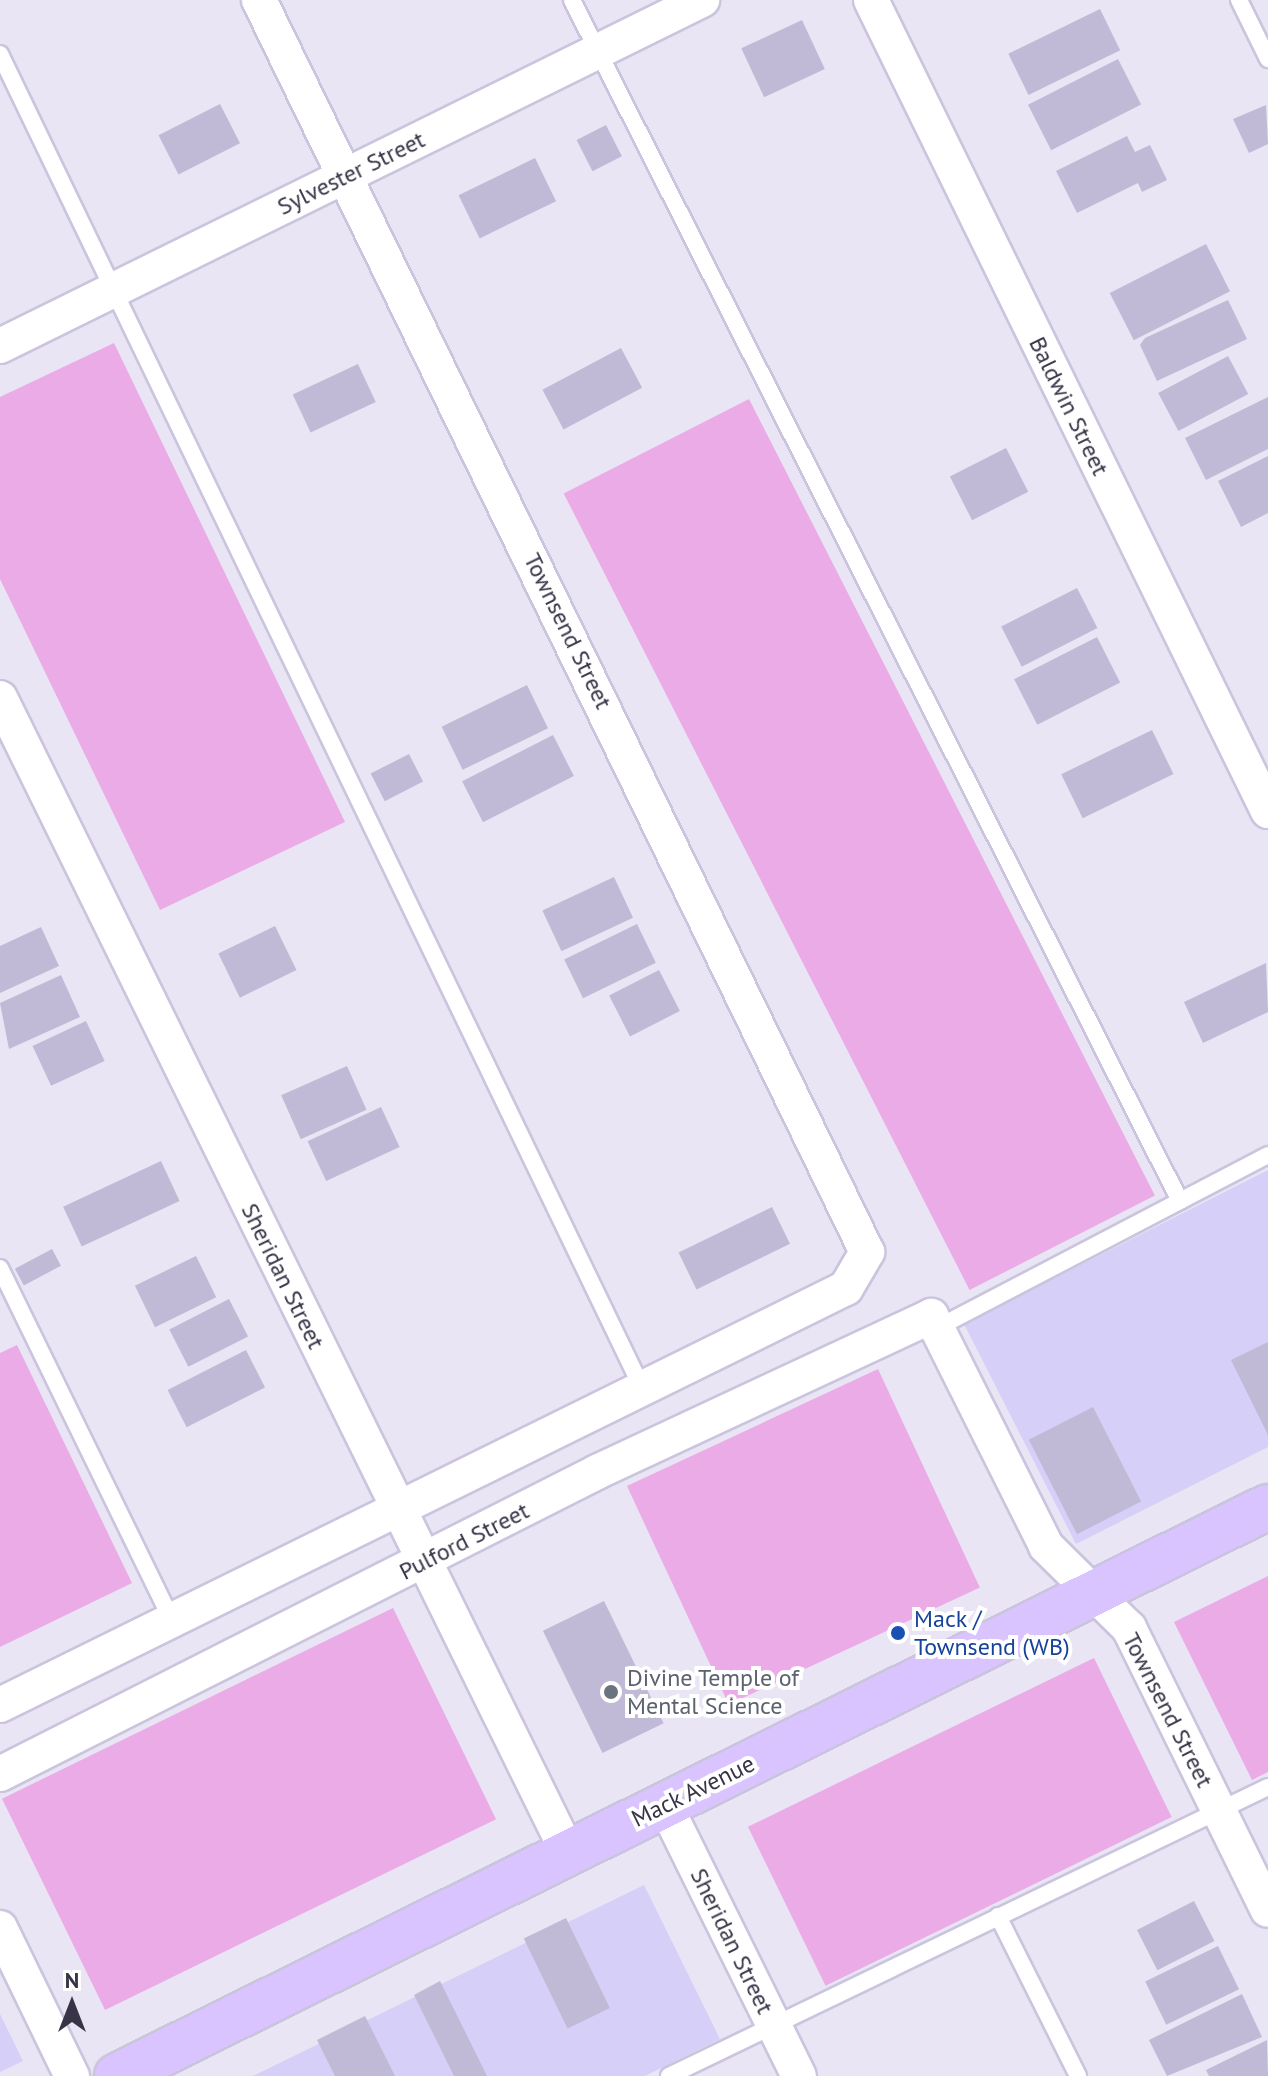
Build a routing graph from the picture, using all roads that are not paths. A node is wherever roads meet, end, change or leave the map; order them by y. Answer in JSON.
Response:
{"nodes":[{"id":1,"x":259,"y":0,"type":"edge"},
{"id":2,"x":572,"y":0,"type":"edge"},
{"id":3,"x":702,"y":0,"type":"edge"},
{"id":4,"x":871,"y":0,"type":"edge"},
{"id":5,"x":1239,"y":0,"type":"edge"},
{"id":6,"x":597,"y":51,"type":"junction"},
{"id":7,"x":0,"y":54,"type":"edge"},
{"id":8,"x":1268,"y":59,"type":"edge"},
{"id":9,"x":345,"y":176,"type":"junction"},
{"id":10,"x":116,"y":289,"type":"junction"},
{"id":11,"x":0,"y":346,"type":"edge"},
{"id":12,"x":0,"y":698,"type":"edge"},
{"id":13,"x":1268,"y":811,"type":"edge"},
{"id":14,"x":1268,"y":1155,"type":"edge"},
{"id":15,"x":1180,"y":1201,"type":"junction"},
{"id":16,"x":0,"y":1268,"type":"edge"},
{"id":17,"x":934,"y":1322,"type":"junction"},
{"id":18,"x":642,"y":1388,"type":"junction"},
{"id":19,"x":1268,"y":1507,"type":"edge"},
{"id":20,"x":397,"y":1509,"type":"junction"},
{"id":21,"x":424,"y":1562,"type":"junction"},
{"id":22,"x":1088,"y":1594,"type":"junction"},
{"id":23,"x":172,"y":1620,"type":"junction"},
{"id":24,"x":0,"y":1705,"type":"edge"},
{"id":25,"x":0,"y":1774,"type":"edge"},
{"id":26,"x":1268,"y":1787,"type":"edge"},
{"id":27,"x":665,"y":1805,"type":"junction"},
{"id":28,"x":1219,"y":1812,"type":"junction"},
{"id":29,"x":568,"y":1853,"type":"junction"},
{"id":30,"x":1268,"y":1910,"type":"edge"},
{"id":31,"x":998,"y":1916,"type":"junction"},
{"id":32,"x":0,"y":1928,"type":"edge"},
{"id":33,"x":774,"y":2025,"type":"junction"},
{"id":34,"x":136,"y":2072,"type":"edge"},
{"id":35,"x":72,"y":2076,"type":"edge"},
{"id":36,"x":669,"y":2076,"type":"edge"},
{"id":37,"x":799,"y":2076,"type":"edge"},
{"id":38,"x":1078,"y":2076,"type":"edge"}],
"edges":[{"from":1,"to":9,"type":"street","name":"Townsend Street"},
{"from":2,"to":6,"type":"lane"},
{"from":3,"to":6,"type":"street","name":"Sylvester Street"},
{"from":4,"to":13,"type":"street","name":"Baldwin Street"},
{"from":5,"to":8,"type":"lane"},
{"from":6,"to":9,"type":"street","name":"Sylvester Street"},
{"from":6,"to":15,"type":"lane"},
{"from":7,"to":10,"type":"lane"},
{"from":9,"to":10,"type":"street","name":"Sylvester Street"},
{"from":9,"to":18,"type":"street","name":"Townsend Street"},
{"from":10,"to":11,"type":"street","name":"Sylvester Street"},
{"from":10,"to":18,"type":"lane"},
{"from":12,"to":20,"type":"street","name":"Sheridan Street"},
{"from":14,"to":15,"type":"lane"},
{"from":15,"to":17,"type":"lane"},
{"from":16,"to":23,"type":"lane"},
{"from":17,"to":21,"type":"street","name":"Pulford Street"},
{"from":17,"to":22,"type":"street","name":"Townsend Street"},
{"from":18,"to":20,"type":"street"},
{"from":19,"to":22,"type":"main road","name":"Mack Avenue"},
{"from":20,"to":21,"type":"street","name":"Sheridan Street"},
{"from":20,"to":23,"type":"street"},
{"from":21,"to":25,"type":"street","name":"Pulford Street"},
{"from":21,"to":29,"type":"street","name":"Sheridan Street"},
{"from":22,"to":27,"type":"main road","name":"Mack Avenue"},
{"from":22,"to":28,"type":"street","name":"Townsend Street"},
{"from":23,"to":24,"type":"street"},
{"from":26,"to":28,"type":"lane"},
{"from":27,"to":29,"type":"main road","name":"Mack Avenue"},
{"from":27,"to":33,"type":"street","name":"Sheridan Street"},
{"from":28,"to":30,"type":"street","name":"Townsend Street"},
{"from":28,"to":31,"type":"lane"},
{"from":29,"to":34,"type":"main road","name":"Mack Avenue"},
{"from":31,"to":33,"type":"lane"},
{"from":31,"to":38,"type":"lane"},
{"from":32,"to":35,"type":"street"},
{"from":33,"to":36,"type":"lane"},
{"from":33,"to":37,"type":"street","name":"Sheridan Street"}]}
